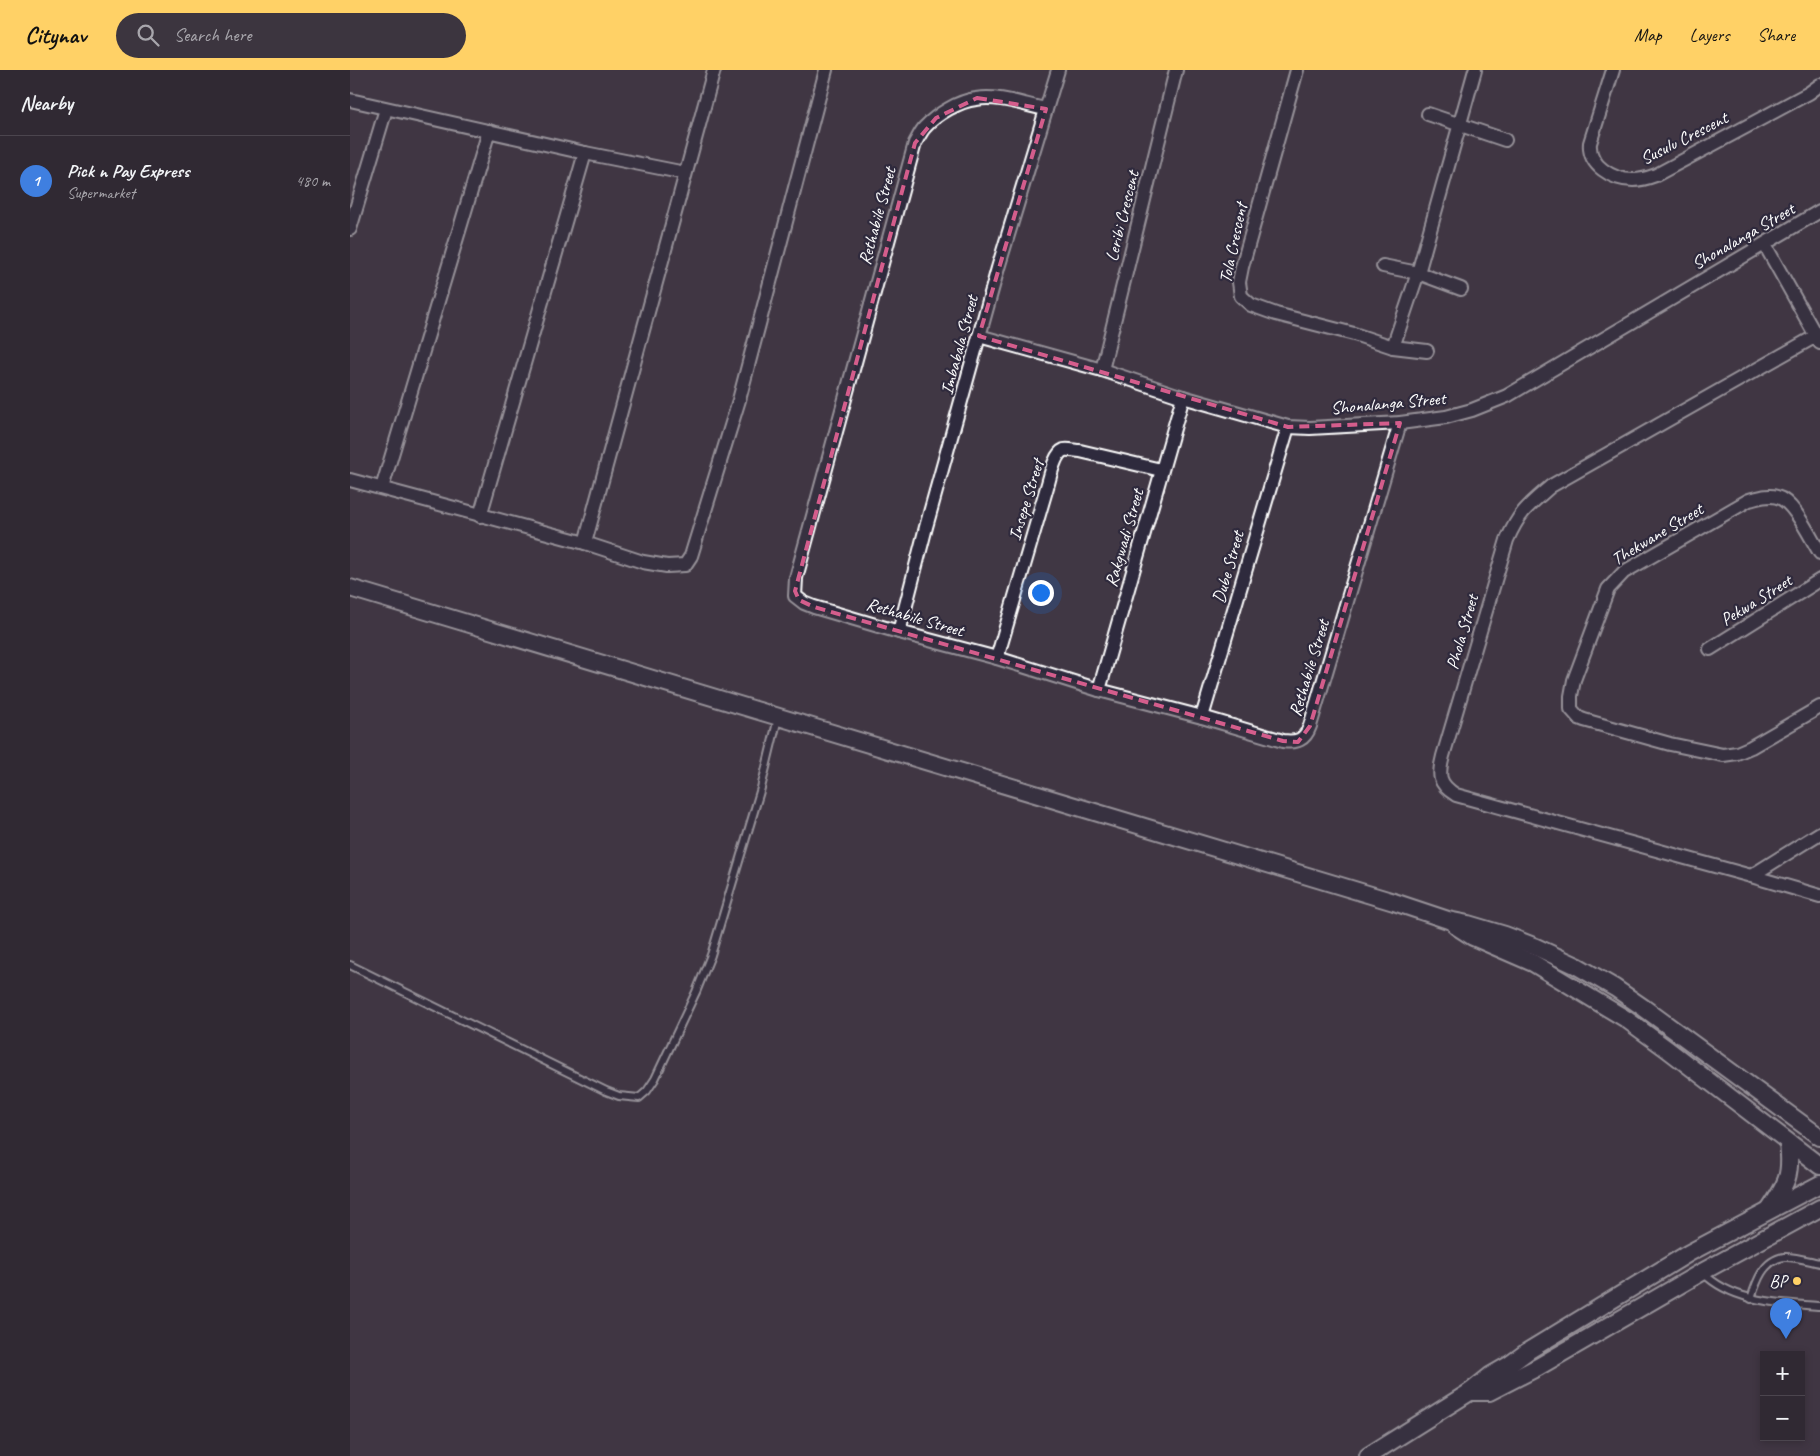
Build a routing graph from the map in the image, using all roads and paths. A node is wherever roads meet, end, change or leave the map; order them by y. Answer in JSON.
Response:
{"nodes":[{"id":1,"x":714,"y":70,"type":"edge"},
{"id":2,"x":826,"y":70,"type":"edge"},
{"id":3,"x":1058,"y":70,"type":"edge"},
{"id":4,"x":1176,"y":70,"type":"edge"},
{"id":5,"x":1297,"y":70,"type":"edge"},
{"id":6,"x":1475,"y":70,"type":"edge"},
{"id":7,"x":1613,"y":70,"type":"edge"},
{"id":8,"x":1820,"y":85,"type":"edge"},
{"id":9,"x":350,"y":100,"type":"edge"},
{"id":10,"x":386,"y":109,"type":"junction"},
{"id":11,"x":1046,"y":109,"type":"junction"},
{"id":12,"x":1428,"y":114,"type":"dead end"},
{"id":13,"x":1459,"y":124,"type":"junction"},
{"id":14,"x":489,"y":131,"type":"junction"},
{"id":15,"x":1505,"y":140,"type":"dead end"},
{"id":16,"x":585,"y":153,"type":"junction"},
{"id":17,"x":686,"y":173,"type":"junction"},
{"id":18,"x":1820,"y":211,"type":"edge"},
{"id":19,"x":350,"y":229,"type":"edge"},
{"id":20,"x":1765,"y":244,"type":"junction"},
{"id":21,"x":1383,"y":266,"type":"dead end"},
{"id":22,"x":1418,"y":273,"type":"junction"},
{"id":23,"x":1461,"y":289,"type":"dead end"},
{"id":24,"x":979,"y":336,"type":"junction"},
{"id":25,"x":1818,"y":340,"type":"edge"},
{"id":26,"x":1393,"y":346,"type":"junction"},
{"id":27,"x":1426,"y":351,"type":"dead end"},
{"id":28,"x":1102,"y":370,"type":"junction"},
{"id":29,"x":1183,"y":397,"type":"junction"},
{"id":30,"x":1400,"y":423,"type":"junction"},
{"id":31,"x":1288,"y":427,"type":"junction"},
{"id":32,"x":1161,"y":470,"type":"junction"},
{"id":33,"x":350,"y":480,"type":"edge"},
{"id":34,"x":382,"y":488,"type":"junction"},
{"id":35,"x":480,"y":516,"type":"junction"},
{"id":36,"x":585,"y":543,"type":"junction"},
{"id":37,"x":1820,"y":553,"type":"edge"},
{"id":38,"x":1820,"y":580,"type":"edge"},
{"id":39,"x":350,"y":588,"type":"edge"},
{"id":40,"x":900,"y":632,"type":"junction"},
{"id":41,"x":1710,"y":649,"type":"dead end"},
{"id":42,"x":998,"y":658,"type":"junction"},
{"id":43,"x":1099,"y":690,"type":"junction"},
{"id":44,"x":1820,"y":707,"type":"edge"},
{"id":45,"x":778,"y":716,"type":"junction"},
{"id":46,"x":1202,"y":717,"type":"junction"},
{"id":47,"x":1820,"y":834,"type":"edge"},
{"id":48,"x":1751,"y":876,"type":"junction"},
{"id":49,"x":1820,"y":896,"type":"edge"},
{"id":50,"x":1448,"y":920,"type":"junction"},
{"id":51,"x":350,"y":965,"type":"edge"},
{"id":52,"x":1820,"y":1137,"type":"edge"},
{"id":53,"x":1788,"y":1143,"type":"junction"},
{"id":54,"x":1820,"y":1166,"type":"edge"},
{"id":55,"x":1820,"y":1184,"type":"edge"},
{"id":56,"x":1820,"y":1208,"type":"edge"},
{"id":57,"x":1769,"y":1211,"type":"junction"},
{"id":58,"x":1820,"y":1263,"type":"edge"},
{"id":59,"x":1702,"y":1272,"type":"junction"},
{"id":60,"x":1751,"y":1299,"type":"junction"},
{"id":61,"x":1820,"y":1306,"type":"edge"},
{"id":62,"x":1470,"y":1392,"type":"junction"},
{"id":63,"x":1368,"y":1456,"type":"edge"}],
"edges":[{"from":1,"to":17,"type":"street"},
{"from":2,"to":36,"type":"street"},
{"from":3,"to":11,"type":"street","name":"Imbabala Street"},
{"from":4,"to":28,"type":"street","name":"Leribi Crescent"},
{"from":5,"to":26,"type":"street","name":"Tola Crescent"},
{"from":6,"to":13,"type":"street"},
{"from":7,"to":8,"type":"street","name":"Susulu Crescent"},
{"from":9,"to":10,"type":"street"},
{"from":10,"to":14,"type":"street"},
{"from":10,"to":19,"type":"street"},
{"from":11,"to":24,"type":"street","name":"Imbabala Street"},
{"from":11,"to":40,"type":"street","name":"Rethabile Street"},
{"from":12,"to":13,"type":"street"},
{"from":13,"to":15,"type":"street"},
{"from":13,"to":22,"type":"street"},
{"from":14,"to":16,"type":"street"},
{"from":14,"to":34,"type":"street"},
{"from":16,"to":17,"type":"street"},
{"from":16,"to":35,"type":"street"},
{"from":17,"to":36,"type":"street"},
{"from":18,"to":20,"type":"street","name":"Shonalanga Street"},
{"from":20,"to":25,"type":"street"},
{"from":20,"to":30,"type":"street","name":"Shonalanga Street"},
{"from":21,"to":22,"type":"street"},
{"from":22,"to":23,"type":"street"},
{"from":22,"to":26,"type":"street"},
{"from":24,"to":28,"type":"street","name":"Shonalanga Street"},
{"from":24,"to":40,"type":"street","name":"Imbabala Street"},
{"from":25,"to":48,"type":"street","name":"Phola Street"},
{"from":26,"to":27,"type":"street","name":"Tola Crescent"},
{"from":28,"to":29,"type":"street","name":"Shonalanga Street"},
{"from":29,"to":31,"type":"street","name":"Shonalanga Street"},
{"from":29,"to":32,"type":"street","name":"Rakgwadi Street"},
{"from":30,"to":31,"type":"street","name":"Shonalanga Street"},
{"from":30,"to":46,"type":"street","name":"Rethabile Street"},
{"from":31,"to":46,"type":"street","name":"Dube Street"},
{"from":32,"to":42,"type":"street","name":"Insepe Street"},
{"from":32,"to":43,"type":"street","name":"Rakgwadi Street"},
{"from":33,"to":34,"type":"street"},
{"from":34,"to":35,"type":"street"},
{"from":35,"to":36,"type":"street"},
{"from":37,"to":44,"type":"street","name":"Thekwane Street"},
{"from":38,"to":41,"type":"street","name":"Pekwa Street"},
{"from":39,"to":45,"type":"main road"},
{"from":40,"to":42,"type":"street","name":"Rethabile Street"},
{"from":42,"to":43,"type":"street","name":"Rethabile Street"},
{"from":43,"to":46,"type":"street","name":"Rethabile Street"},
{"from":45,"to":50,"type":"main road"},
{"from":45,"to":51,"type":"lane"},
{"from":47,"to":48,"type":"street"},
{"from":48,"to":49,"type":"street","name":"Phola Street"},
{"from":50,"to":52,"type":"main road"},
{"from":50,"to":53,"type":"main road"},
{"from":53,"to":54,"type":"main road"},
{"from":53,"to":57,"type":"main road"},
{"from":55,"to":57,"type":"main road"},
{"from":56,"to":59,"type":"main road"},
{"from":57,"to":62,"type":"main road"},
{"from":58,"to":60,"type":"lane"},
{"from":59,"to":60,"type":"lane"},
{"from":59,"to":62,"type":"main road"},
{"from":60,"to":61,"type":"lane"},
{"from":62,"to":63,"type":"main road"}]}
